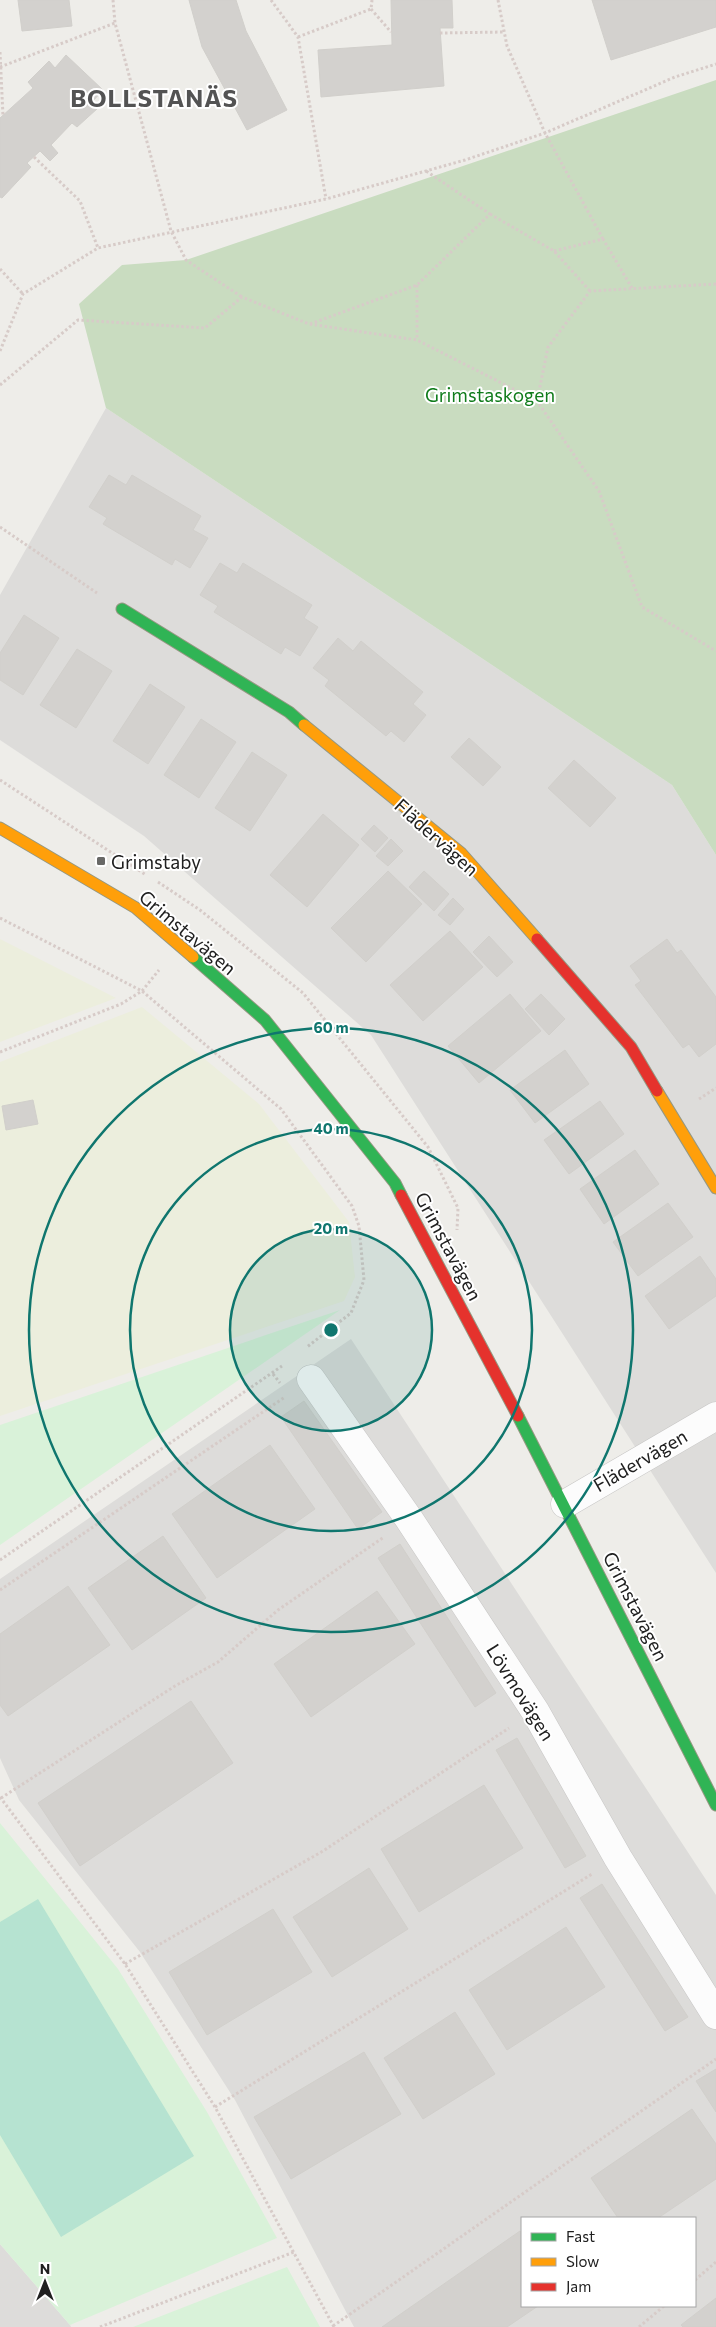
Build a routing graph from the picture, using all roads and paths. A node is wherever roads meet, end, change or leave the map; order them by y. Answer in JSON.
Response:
{"nodes":[{"id":1,"x":113,"y":0,"type":"edge"},
{"id":2,"x":271,"y":0,"type":"edge"},
{"id":3,"x":372,"y":0,"type":"edge"},
{"id":4,"x":498,"y":0,"type":"edge"},
{"id":5,"x":371,"y":9,"type":"junction"},
{"id":6,"x":115,"y":23,"type":"junction"},
{"id":7,"x":391,"y":32,"type":"dead end"},
{"id":8,"x":504,"y":32,"type":"junction"},
{"id":9,"x":440,"y":33,"type":"dead end"},
{"id":10,"x":298,"y":37,"type":"junction"},
{"id":11,"x":0,"y":52,"type":"edge"},
{"id":12,"x":716,"y":64,"type":"edge"},
{"id":13,"x":1,"y":68,"type":"edge"},
{"id":14,"x":3,"y":116,"type":"dead end"},
{"id":15,"x":545,"y":133,"type":"junction"},
{"id":16,"x":34,"y":157,"type":"dead end"},
{"id":17,"x":426,"y":171,"type":"junction"},
{"id":18,"x":326,"y":199,"type":"junction"},
{"id":19,"x":490,"y":214,"type":"junction"},
{"id":20,"x":171,"y":231,"type":"junction"},
{"id":21,"x":603,"y":239,"type":"junction"},
{"id":22,"x":98,"y":248,"type":"junction"},
{"id":23,"x":554,"y":251,"type":"junction"},
{"id":24,"x":0,"y":269,"type":"edge"},
{"id":25,"x":716,"y":284,"type":"edge"},
{"id":26,"x":417,"y":285,"type":"junction"},
{"id":27,"x":632,"y":288,"type":"junction"},
{"id":28,"x":590,"y":291,"type":"junction"},
{"id":29,"x":23,"y":294,"type":"junction"},
{"id":30,"x":242,"y":297,"type":"junction"},
{"id":31,"x":309,"y":324,"type":"junction"},
{"id":32,"x":417,"y":340,"type":"junction"},
{"id":33,"x":0,"y":352,"type":"edge"},
{"id":34,"x":0,"y":385,"type":"edge"},
{"id":35,"x":537,"y":401,"type":"junction"},
{"id":36,"x":0,"y":527,"type":"edge"},
{"id":37,"x":122,"y":609,"type":"joint"},
{"id":38,"x":716,"y":652,"type":"edge"},
{"id":39,"x":0,"y":828,"type":"edge"},
{"id":40,"x":0,"y":918,"type":"edge"},
{"id":41,"x":179,"y":946,"type":"junction"},
{"id":42,"x":142,"y":991,"type":"junction"},
{"id":43,"x":0,"y":1052,"type":"edge"},
{"id":44,"x":716,"y":1188,"type":"edge"},
{"id":45,"x":304,"y":1350,"type":"dead end"},
{"id":46,"x":288,"y":1362,"type":"dead end"},
{"id":47,"x":311,"y":1379,"type":"joint"},
{"id":48,"x":716,"y":1416,"type":"edge"},
{"id":49,"x":565,"y":1504,"type":"junction"},
{"id":50,"x":409,"y":1520,"type":"junction"},
{"id":51,"x":0,"y":1560,"type":"edge"},
{"id":52,"x":0,"y":1590,"type":"edge"},
{"id":53,"x":535,"y":1711,"type":"junction"},
{"id":54,"x":0,"y":1798,"type":"edge"},
{"id":55,"x":716,"y":1805,"type":"edge"},
{"id":56,"x":618,"y":1858,"type":"junction"},
{"id":57,"x":125,"y":1964,"type":"junction"},
{"id":58,"x":716,"y":2015,"type":"edge"},
{"id":59,"x":716,"y":2059,"type":"edge"},
{"id":60,"x":215,"y":2107,"type":"junction"},
{"id":61,"x":294,"y":2252,"type":"junction"},
{"id":62,"x":716,"y":2262,"type":"edge"},
{"id":63,"x":696,"y":2279,"type":"edge"},
{"id":64,"x":663,"y":2307,"type":"edge"},
{"id":65,"x":333,"y":2326,"type":"edge"},
{"id":66,"x":100,"y":2327,"type":"edge"},
{"id":67,"x":639,"y":2327,"type":"edge"}],
"edges":[{"from":1,"to":6,"type":"path"},
{"from":2,"to":10,"type":"path"},
{"from":3,"to":5,"type":"path"},
{"from":4,"to":8,"type":"path"},
{"from":5,"to":7,"type":"path"},
{"from":5,"to":10,"type":"path"},
{"from":6,"to":13,"type":"path"},
{"from":6,"to":20,"type":"path"},
{"from":8,"to":9,"type":"path"},
{"from":8,"to":15,"type":"path"},
{"from":10,"to":18,"type":"path"},
{"from":11,"to":13,"type":"path"},
{"from":12,"to":15,"type":"path"},
{"from":13,"to":14,"type":"path"},
{"from":15,"to":17,"type":"path"},
{"from":15,"to":21,"type":"path"},
{"from":16,"to":22,"type":"path"},
{"from":17,"to":18,"type":"path"},
{"from":17,"to":19,"type":"path"},
{"from":18,"to":20,"type":"path"},
{"from":19,"to":23,"type":"path"},
{"from":19,"to":26,"type":"path"},
{"from":20,"to":22,"type":"path"},
{"from":20,"to":30,"type":"path"},
{"from":21,"to":23,"type":"path"},
{"from":21,"to":27,"type":"path"},
{"from":22,"to":29,"type":"path"},
{"from":23,"to":28,"type":"path"},
{"from":24,"to":29,"type":"path"},
{"from":25,"to":27,"type":"path"},
{"from":26,"to":31,"type":"path"},
{"from":26,"to":32,"type":"path"},
{"from":27,"to":28,"type":"path"},
{"from":28,"to":35,"type":"path"},
{"from":29,"to":33,"type":"path"},
{"from":30,"to":31,"type":"path"},
{"from":30,"to":34,"type":"path"},
{"from":31,"to":32,"type":"path"},
{"from":32,"to":35,"type":"path"},
{"from":35,"to":38,"type":"path"},
{"from":36,"to":37,"type":"path"},
{"from":37,"to":44,"type":"street","name":"Flädervägen"},
{"from":39,"to":41,"type":"street","name":"Grimstavägen"},
{"from":40,"to":42,"type":"path"},
{"from":41,"to":42,"type":"path"},
{"from":41,"to":49,"type":"street","name":"Grimstavägen"},
{"from":42,"to":43,"type":"path"},
{"from":42,"to":45,"type":"path"},
{"from":46,"to":51,"type":"path"},
{"from":47,"to":50,"type":"street","name":"Lövmovägen"},
{"from":47,"to":52,"type":"path"},
{"from":48,"to":49,"type":"street","name":"Flädervägen"},
{"from":49,"to":55,"type":"street","name":"Grimstavägen"},
{"from":50,"to":53,"type":"street","name":"Lövmovägen"},
{"from":50,"to":54,"type":"path"},
{"from":53,"to":56,"type":"street","name":"Lövmovägen"},
{"from":53,"to":57,"type":"path"},
{"from":54,"to":57,"type":"path"},
{"from":56,"to":58,"type":"street","name":"Lövmovägen"},
{"from":56,"to":60,"type":"path"},
{"from":57,"to":60,"type":"path"},
{"from":59,"to":65,"type":"path"},
{"from":60,"to":61,"type":"path"},
{"from":61,"to":65,"type":"path"},
{"from":61,"to":66,"type":"path"},
{"from":62,"to":63,"type":"path"},
{"from":64,"to":67,"type":"path"}]}
